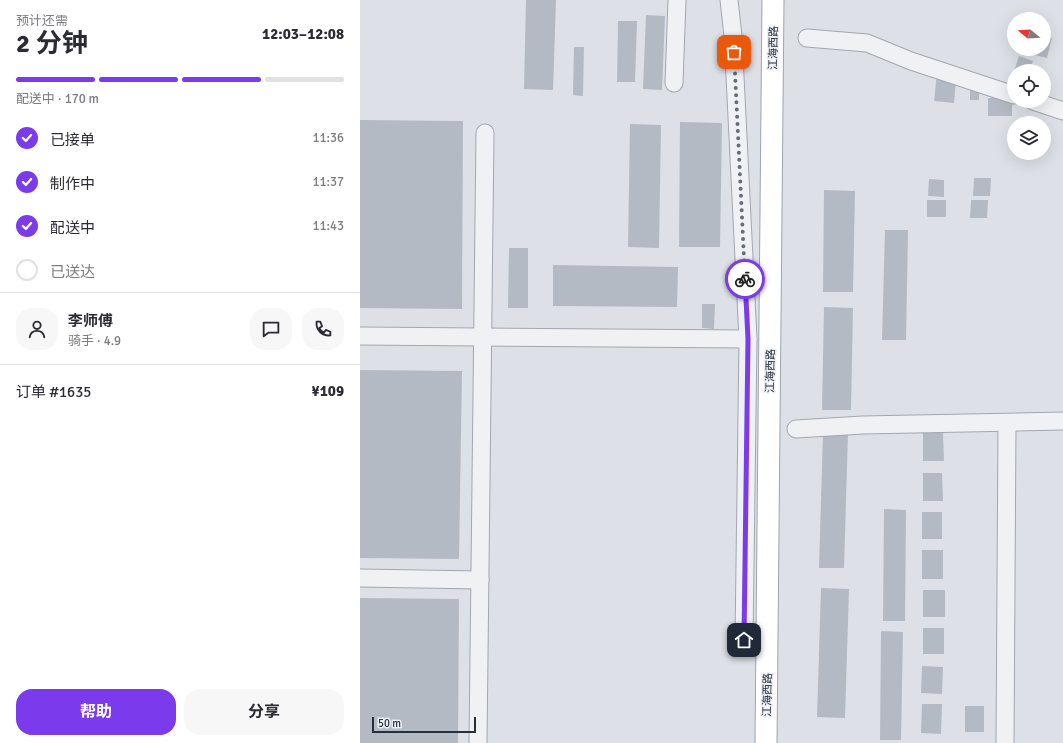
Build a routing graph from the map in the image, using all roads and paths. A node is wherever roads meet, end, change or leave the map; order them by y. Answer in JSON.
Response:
{"nodes":[{"id":1,"x":677,"y":0,"type":"edge"},
{"id":2,"x":729,"y":0,"type":"edge"},
{"id":3,"x":773,"y":0,"type":"edge"},
{"id":4,"x":807,"y":38,"type":"dead end"},
{"id":5,"x":674,"y":83,"type":"dead end"},
{"id":6,"x":1007,"y":93,"type":"edge"},
{"id":7,"x":1051,"y":107,"type":"edge"},
{"id":8,"x":1063,"y":111,"type":"edge"},
{"id":9,"x":485,"y":133,"type":"dead end"},
{"id":10,"x":360,"y":336,"type":"edge"},
{"id":11,"x":483,"y":337,"type":"junction"},
{"id":12,"x":748,"y":339,"type":"junction"},
{"id":13,"x":1063,"y":421,"type":"edge"},
{"id":14,"x":1007,"y":423,"type":"junction"},
{"id":15,"x":796,"y":429,"type":"dead end"},
{"id":16,"x":360,"y":578,"type":"edge"},
{"id":17,"x":480,"y":580,"type":"junction"},
{"id":18,"x":744,"y":640,"type":"dead end"},
{"id":19,"x":478,"y":743,"type":"edge"},
{"id":20,"x":766,"y":743,"type":"edge"},
{"id":21,"x":1005,"y":743,"type":"edge"}],
"edges":[{"from":1,"to":5,"type":"street"},
{"from":2,"to":12,"type":"street"},
{"from":3,"to":20,"type":"main road","name":"江海西路"},
{"from":4,"to":6,"type":"street"},
{"from":7,"to":8,"type":"street"},
{"from":9,"to":11,"type":"street"},
{"from":10,"to":11,"type":"street"},
{"from":11,"to":12,"type":"street"},
{"from":11,"to":17,"type":"street"},
{"from":12,"to":18,"type":"street"},
{"from":13,"to":14,"type":"street"},
{"from":14,"to":15,"type":"street"},
{"from":14,"to":21,"type":"street"},
{"from":16,"to":17,"type":"street"},
{"from":17,"to":19,"type":"street"}]}
